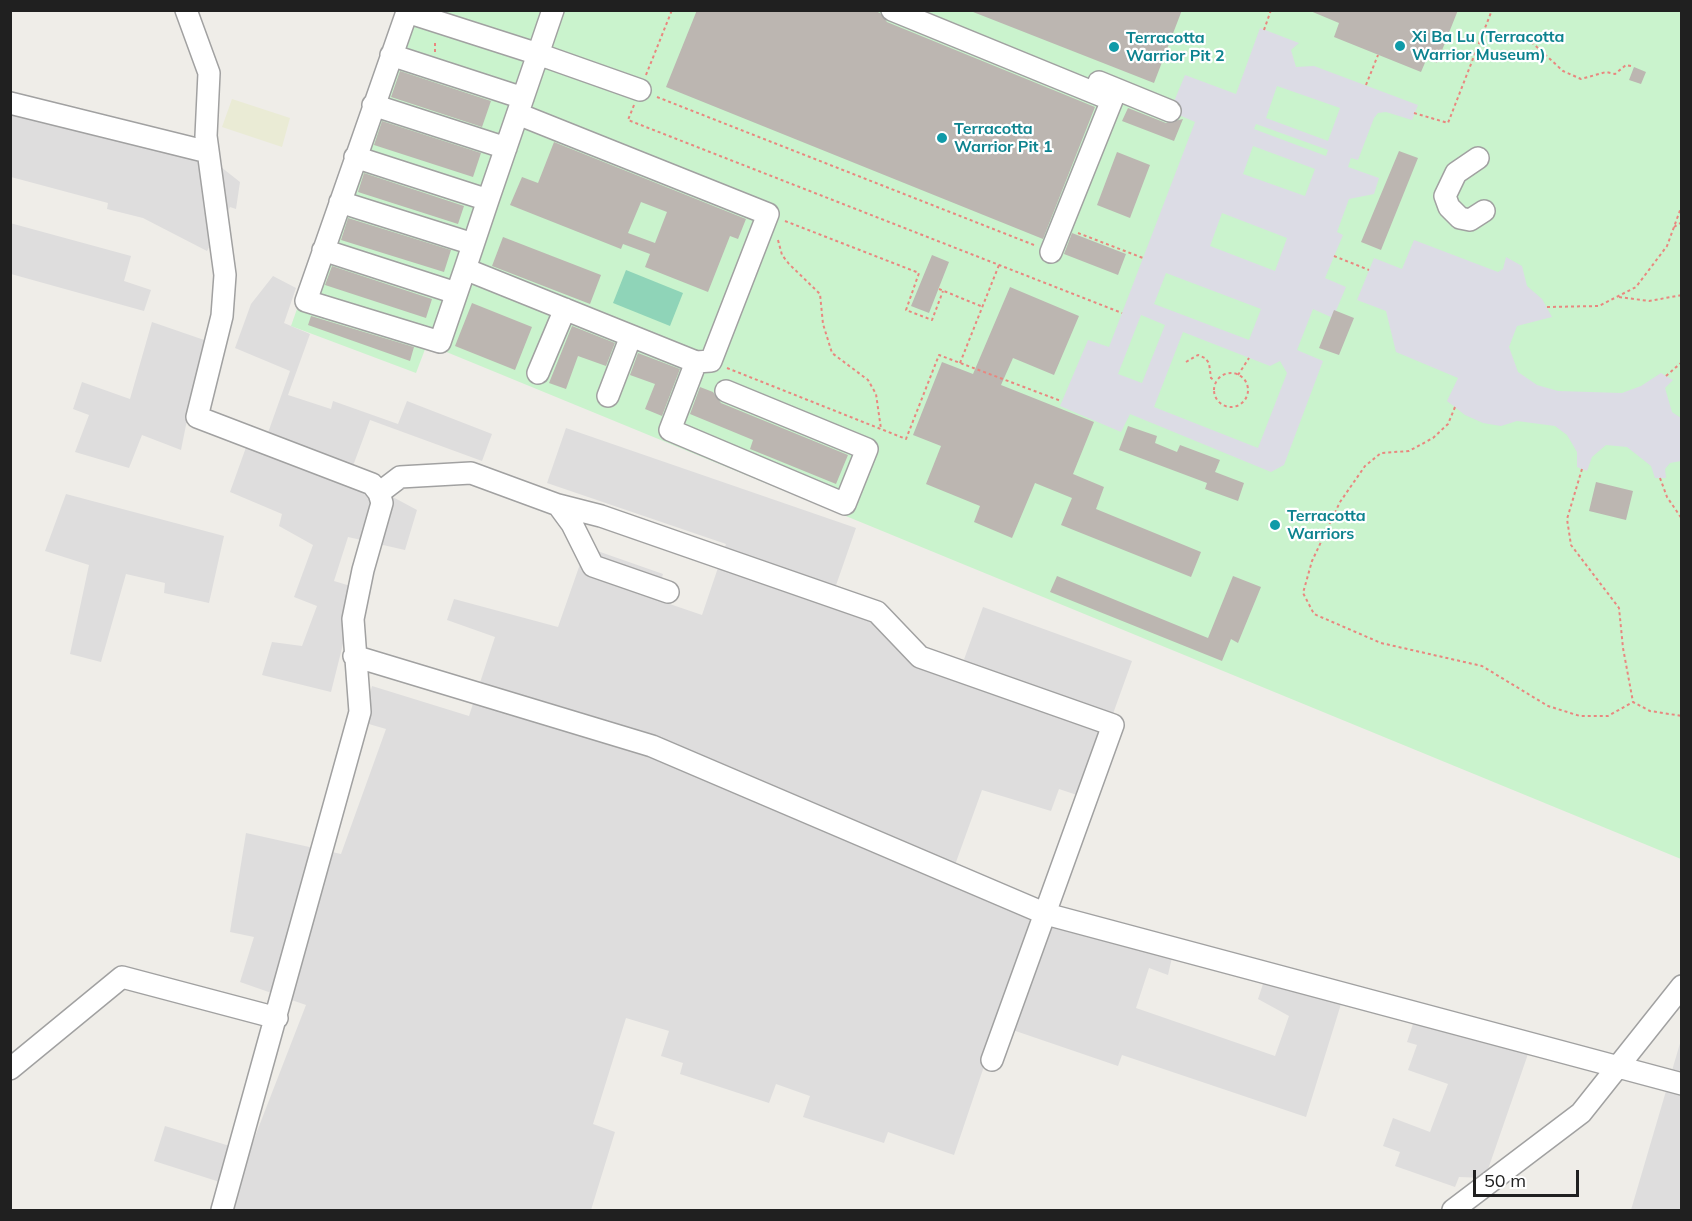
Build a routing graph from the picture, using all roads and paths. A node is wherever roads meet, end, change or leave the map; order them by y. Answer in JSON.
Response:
{"nodes":[{"id":1,"x":186,"y":10,"type":"edge"},
{"id":2,"x":553,"y":10,"type":"edge"},
{"id":3,"x":672,"y":10,"type":"edge"},
{"id":4,"x":892,"y":10,"type":"edge"},
{"id":5,"x":921,"y":10,"type":"edge"},
{"id":6,"x":1271,"y":10,"type":"edge"},
{"id":7,"x":1492,"y":10,"type":"edge"},
{"id":8,"x":440,"y":23,"type":"junction"},
{"id":9,"x":1264,"y":30,"type":"dead end"},
{"id":10,"x":1527,"y":38,"type":"dead end"},
{"id":11,"x":538,"y":54,"type":"junction"},
{"id":12,"x":391,"y":55,"type":"junction"},
{"id":13,"x":1378,"y":55,"type":"dead end"},
{"id":14,"x":1631,"y":66,"type":"dead end"},
{"id":15,"x":435,"y":69,"type":"junction"},
{"id":16,"x":1366,"y":85,"type":"dead end"},
{"id":17,"x":640,"y":90,"type":"junction"},
{"id":18,"x":10,"y":103,"type":"edge"},
{"id":19,"x":373,"y":105,"type":"junction"},
{"id":20,"x":520,"y":106,"type":"junction"},
{"id":21,"x":1170,"y":111,"type":"dead end"},
{"id":22,"x":1414,"y":113,"type":"dead end"},
{"id":23,"x":506,"y":148,"type":"junction"},
{"id":24,"x":208,"y":152,"type":"junction"},
{"id":25,"x":355,"y":157,"type":"junction"},
{"id":26,"x":1478,"y":159,"type":"dead end"},
{"id":27,"x":488,"y":200,"type":"junction"},
{"id":28,"x":340,"y":202,"type":"junction"},
{"id":29,"x":1682,"y":205,"type":"edge"},
{"id":30,"x":1484,"y":211,"type":"dead end"},
{"id":31,"x":766,"y":219,"type":"junction"},
{"id":32,"x":1682,"y":222,"type":"edge"},
{"id":33,"x":1061,"y":226,"type":"junction"},
{"id":34,"x":1672,"y":228,"type":"junction"},
{"id":35,"x":473,"y":244,"type":"junction"},
{"id":36,"x":323,"y":250,"type":"junction"},
{"id":37,"x":1052,"y":252,"type":"joint"},
{"id":38,"x":1334,"y":256,"type":"dead end"},
{"id":39,"x":1143,"y":258,"type":"dead end"},
{"id":40,"x":999,"y":265,"type":"junction"},
{"id":41,"x":465,"y":269,"type":"junction"},
{"id":42,"x":1369,"y":270,"type":"dead end"},
{"id":43,"x":939,"y":289,"type":"dead end"},
{"id":44,"x":943,"y":291,"type":"junction"},
{"id":45,"x":456,"y":293,"type":"junction"},
{"id":46,"x":1682,"y":295,"type":"edge"},
{"id":47,"x":1617,"y":296,"type":"junction"},
{"id":48,"x":982,"y":307,"type":"junction"},
{"id":49,"x":1546,"y":307,"type":"dead end"},
{"id":50,"x":565,"y":309,"type":"junction"},
{"id":51,"x":1122,"y":313,"type":"dead end"},
{"id":52,"x":631,"y":336,"type":"junction"},
{"id":53,"x":1250,"y":358,"type":"dead end"},
{"id":54,"x":703,"y":362,"type":"junction"},
{"id":55,"x":1186,"y":362,"type":"dead end"},
{"id":56,"x":1682,"y":362,"type":"edge"},
{"id":57,"x":960,"y":363,"type":"junction"},
{"id":58,"x":538,"y":373,"type":"dead end"},
{"id":59,"x":1238,"y":375,"type":"junction"},
{"id":60,"x":1666,"y":376,"type":"dead end"},
{"id":61,"x":1216,"y":382,"type":"junction"},
{"id":62,"x":726,"y":391,"type":"dead end"},
{"id":63,"x":608,"y":396,"type":"dead end"},
{"id":64,"x":1061,"y":401,"type":"dead end"},
{"id":65,"x":1455,"y":407,"type":"dead end"},
{"id":66,"x":881,"y":429,"type":"junction"},
{"id":67,"x":1582,"y":469,"type":"dead end"},
{"id":68,"x":1660,"y":478,"type":"dead end"},
{"id":69,"x":379,"y":493,"type":"junction"},
{"id":70,"x":558,"y":505,"type":"junction"},
{"id":71,"x":1682,"y":519,"type":"edge"},
{"id":72,"x":668,"y":592,"type":"dead end"},
{"id":73,"x":354,"y":656,"type":"junction"},
{"id":74,"x":1634,"y":702,"type":"junction"},
{"id":75,"x":1682,"y":716,"type":"edge"},
{"id":76,"x":1046,"y":914,"type":"junction"},
{"id":77,"x":1682,"y":986,"type":"edge"},
{"id":78,"x":277,"y":1018,"type":"junction"},
{"id":79,"x":992,"y":1060,"type":"dead end"},
{"id":80,"x":1619,"y":1068,"type":"junction"},
{"id":81,"x":10,"y":1069,"type":"edge"},
{"id":82,"x":1682,"y":1084,"type":"edge"},
{"id":83,"x":222,"y":1210,"type":"edge"},
{"id":84,"x":1453,"y":1210,"type":"edge"}],
"edges":[{"from":1,"to":24,"type":"street"},
{"from":2,"to":11,"type":"street"},
{"from":3,"to":17,"type":"path"},
{"from":4,"to":33,"type":"street"},
{"from":5,"to":21,"type":"street"},
{"from":6,"to":9,"type":"path"},
{"from":7,"to":22,"type":"path"},
{"from":8,"to":11,"type":"street"},
{"from":8,"to":12,"type":"street"},
{"from":8,"to":15,"type":"path"},
{"from":10,"to":14,"type":"path"},
{"from":11,"to":17,"type":"street"},
{"from":11,"to":20,"type":"street"},
{"from":12,"to":15,"type":"street"},
{"from":12,"to":19,"type":"street"},
{"from":13,"to":16,"type":"path"},
{"from":15,"to":20,"type":"street"},
{"from":17,"to":37,"type":"path"},
{"from":17,"to":40,"type":"path"},
{"from":18,"to":24,"type":"street"},
{"from":19,"to":23,"type":"street"},
{"from":19,"to":25,"type":"street"},
{"from":20,"to":23,"type":"street"},
{"from":20,"to":31,"type":"street"},
{"from":23,"to":27,"type":"street"},
{"from":24,"to":69,"type":"street"},
{"from":25,"to":27,"type":"street"},
{"from":25,"to":28,"type":"street"},
{"from":26,"to":30,"type":"street"},
{"from":27,"to":35,"type":"street"},
{"from":28,"to":35,"type":"street"},
{"from":28,"to":36,"type":"street"},
{"from":29,"to":34,"type":"path"},
{"from":31,"to":44,"type":"path"},
{"from":31,"to":54,"type":"street"},
{"from":31,"to":66,"type":"path"},
{"from":32,"to":34,"type":"path"},
{"from":33,"to":37,"type":"street"},
{"from":33,"to":39,"type":"path"},
{"from":34,"to":47,"type":"path"},
{"from":35,"to":41,"type":"street"},
{"from":36,"to":45,"type":"street"},
{"from":36,"to":45,"type":"street"},
{"from":38,"to":42,"type":"path"},
{"from":40,"to":48,"type":"path"},
{"from":40,"to":51,"type":"path"},
{"from":41,"to":45,"type":"street"},
{"from":41,"to":50,"type":"street"},
{"from":43,"to":44,"type":"path"},
{"from":44,"to":48,"type":"path"},
{"from":46,"to":47,"type":"path"},
{"from":47,"to":49,"type":"path"},
{"from":48,"to":57,"type":"path"},
{"from":50,"to":52,"type":"street"},
{"from":50,"to":58,"type":"street"},
{"from":52,"to":54,"type":"street"},
{"from":52,"to":63,"type":"street"},
{"from":53,"to":59,"type":"path"},
{"from":54,"to":62,"type":"street"},
{"from":54,"to":66,"type":"path"},
{"from":55,"to":61,"type":"path"},
{"from":56,"to":60,"type":"path"},
{"from":57,"to":64,"type":"path"},
{"from":57,"to":66,"type":"path"},
{"from":59,"to":61,"type":"path"},
{"from":59,"to":61,"type":"path"},
{"from":65,"to":74,"type":"path"},
{"from":67,"to":74,"type":"path"},
{"from":68,"to":71,"type":"path"},
{"from":69,"to":70,"type":"street"},
{"from":69,"to":73,"type":"street"},
{"from":70,"to":72,"type":"street"},
{"from":70,"to":76,"type":"street"},
{"from":73,"to":76,"type":"street"},
{"from":73,"to":78,"type":"street"},
{"from":74,"to":75,"type":"path"},
{"from":76,"to":79,"type":"street"},
{"from":76,"to":80,"type":"street"},
{"from":77,"to":80,"type":"street"},
{"from":78,"to":81,"type":"street"},
{"from":78,"to":83,"type":"street"},
{"from":80,"to":82,"type":"street"},
{"from":80,"to":84,"type":"street"}]}
